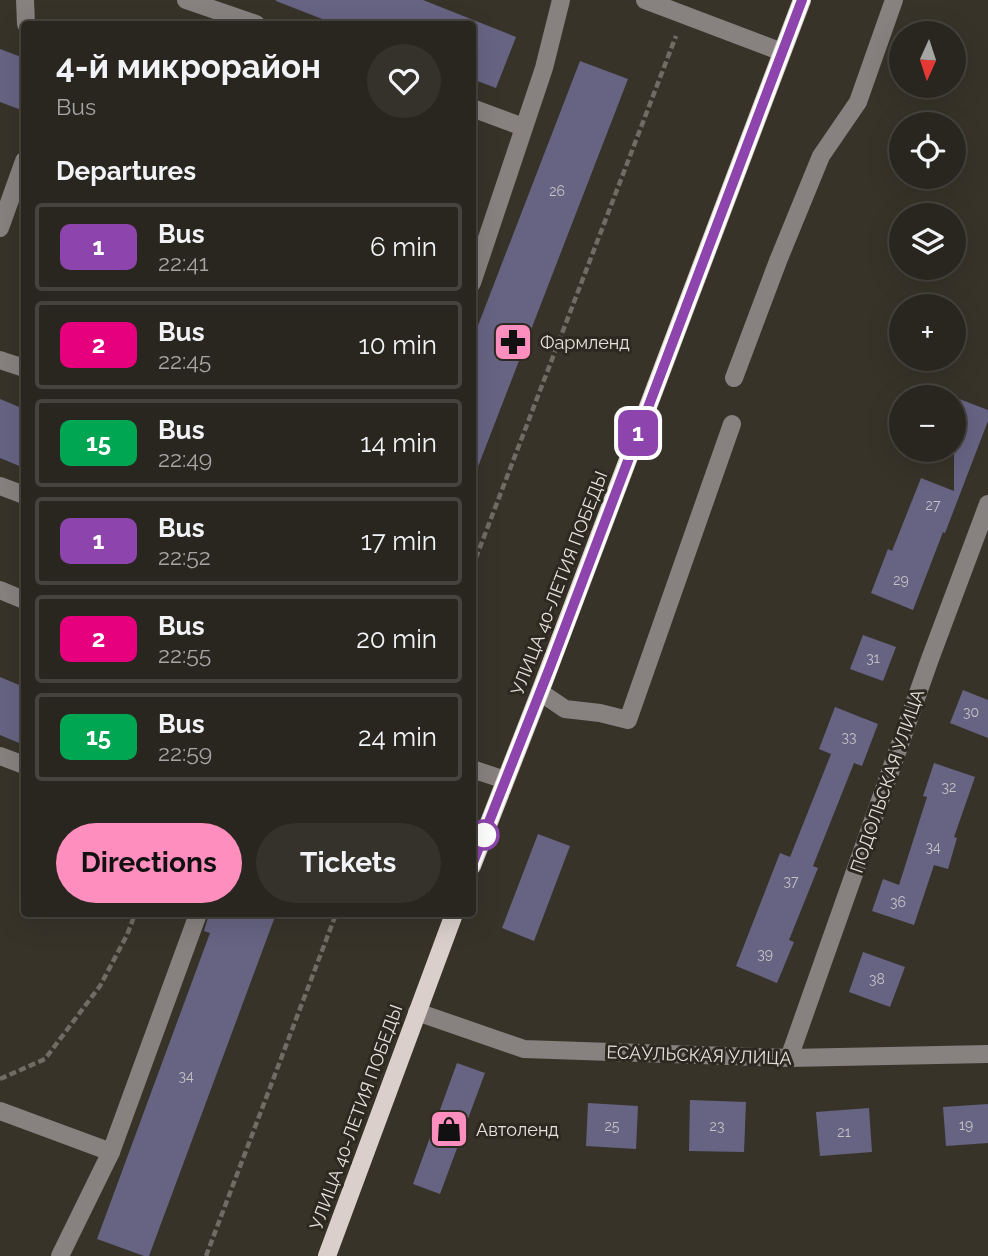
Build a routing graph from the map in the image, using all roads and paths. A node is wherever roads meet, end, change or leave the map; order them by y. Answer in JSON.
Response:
{"nodes":[{"id":1,"x":25,"y":0,"type":"edge"},
{"id":2,"x":186,"y":0,"type":"edge"},
{"id":3,"x":561,"y":0,"type":"edge"},
{"id":4,"x":645,"y":0,"type":"edge"},
{"id":5,"x":802,"y":0,"type":"edge"},
{"id":6,"x":894,"y":0,"type":"edge"},
{"id":7,"x":684,"y":15,"type":"junction"},
{"id":8,"x":26,"y":21,"type":"edge"},
{"id":9,"x":247,"y":21,"type":"edge"},
{"id":10,"x":782,"y":52,"type":"junction"},
{"id":11,"x":476,"y":109,"type":"edge"},
{"id":12,"x":523,"y":127,"type":"junction"},
{"id":13,"x":21,"y":170,"type":"edge"},
{"id":14,"x":0,"y":228,"type":"edge"},
{"id":15,"x":476,"y":271,"type":"edge"},
{"id":16,"x":0,"y":360,"type":"edge"},
{"id":17,"x":21,"y":368,"type":"edge"},
{"id":18,"x":734,"y":378,"type":"dead end"},
{"id":19,"x":732,"y":424,"type":"dead end"},
{"id":20,"x":0,"y":486,"type":"edge"},
{"id":21,"x":21,"y":494,"type":"edge"},
{"id":22,"x":988,"y":504,"type":"edge"},
{"id":23,"x":476,"y":558,"type":"edge"},
{"id":24,"x":0,"y":590,"type":"edge"},
{"id":25,"x":21,"y":599,"type":"edge"},
{"id":26,"x":540,"y":692,"type":"junction"},
{"id":27,"x":0,"y":756,"type":"edge"},
{"id":28,"x":21,"y":764,"type":"edge"},
{"id":29,"x":476,"y":770,"type":"edge"},
{"id":30,"x":505,"y":780,"type":"junction"},
{"id":31,"x":476,"y":856,"type":"edge"},
{"id":32,"x":134,"y":917,"type":"edge"},
{"id":33,"x":197,"y":917,"type":"edge"},
{"id":34,"x":335,"y":917,"type":"edge"},
{"id":35,"x":453,"y":917,"type":"edge"},
{"id":36,"x":417,"y":1012,"type":"junction"},
{"id":37,"x":988,"y":1054,"type":"edge"},
{"id":38,"x":789,"y":1058,"type":"junction"},
{"id":39,"x":0,"y":1079,"type":"edge"},
{"id":40,"x":0,"y":1111,"type":"edge"},
{"id":41,"x":111,"y":1152,"type":"junction"},
{"id":42,"x":60,"y":1256,"type":"edge"},
{"id":43,"x":205,"y":1256,"type":"edge"},
{"id":44,"x":327,"y":1256,"type":"edge"}],
"edges":[{"from":1,"to":8,"type":"street"},
{"from":2,"to":9,"type":"street"},
{"from":3,"to":12,"type":"street"},
{"from":4,"to":7,"type":"street"},
{"from":5,"to":10,"type":"main road","name":"УЛИЦА 40-ЛЕТИЯ ПОБЕДЫ"},
{"from":6,"to":18,"type":"street"},
{"from":7,"to":10,"type":"street"},
{"from":7,"to":23,"type":"path"},
{"from":10,"to":26,"type":"main road","name":"УЛИЦА 40-ЛЕТИЯ ПОБЕДЫ"},
{"from":11,"to":12,"type":"street"},
{"from":12,"to":15,"type":"street"},
{"from":13,"to":14,"type":"street"},
{"from":16,"to":17,"type":"street"},
{"from":19,"to":26,"type":"street"},
{"from":20,"to":21,"type":"street"},
{"from":22,"to":38,"type":"street","name":"ПОДОЛЬСКАЯ УЛИЦА"},
{"from":24,"to":25,"type":"street"},
{"from":26,"to":30,"type":"main road","name":"УЛИЦА 40-ЛЕТИЯ ПОБЕДЫ"},
{"from":27,"to":28,"type":"street"},
{"from":29,"to":30,"type":"street"},
{"from":30,"to":31,"type":"main road","name":"УЛИЦА 40-ЛЕТИЯ ПОБЕДЫ"},
{"from":32,"to":39,"type":"path"},
{"from":33,"to":41,"type":"street"},
{"from":34,"to":43,"type":"path"},
{"from":35,"to":36,"type":"main road","name":"УЛИЦА 40-ЛЕТИЯ ПОБЕДЫ"},
{"from":36,"to":38,"type":"street","name":"ЕСАУЛЬСКАЯ УЛИЦА"},
{"from":36,"to":44,"type":"main road","name":"УЛИЦА 40-ЛЕТИЯ ПОБЕДЫ"},
{"from":37,"to":38,"type":"street","name":"ЕСАУЛЬСКАЯ УЛИЦА"},
{"from":40,"to":41,"type":"street"},
{"from":41,"to":42,"type":"street"}]}
